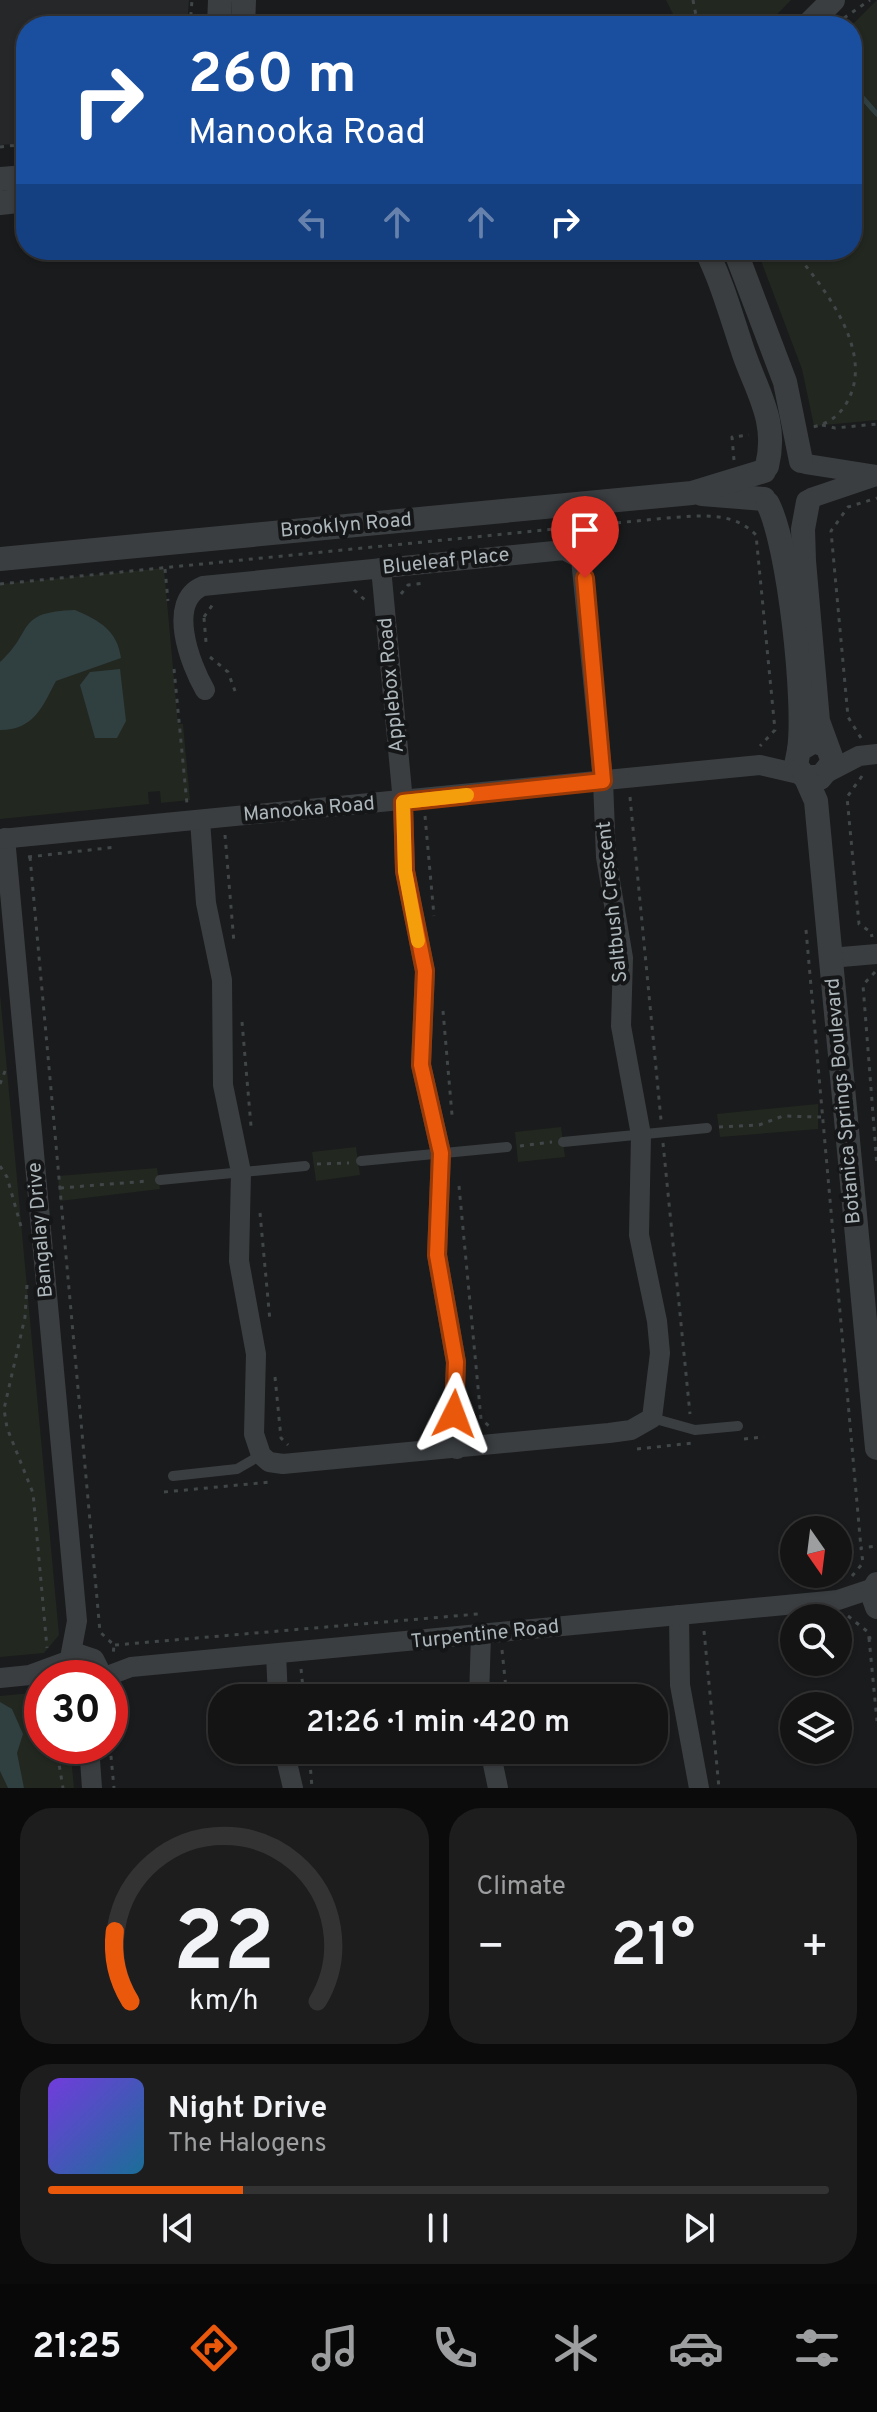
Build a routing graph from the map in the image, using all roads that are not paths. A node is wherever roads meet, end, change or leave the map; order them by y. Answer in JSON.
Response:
{"nodes":[{"id":1,"x":711,"y":260,"type":"edge"},
{"id":2,"x":739,"y":260,"type":"edge"},
{"id":3,"x":804,"y":463,"type":"junction"},
{"id":4,"x":766,"y":469,"type":"junction"},
{"id":5,"x":877,"y":475,"type":"edge"},
{"id":6,"x":692,"y":493,"type":"junction"},
{"id":7,"x":810,"y":500,"type":"junction"},
{"id":8,"x":766,"y":501,"type":"junction"},
{"id":9,"x":0,"y":559,"type":"edge"},
{"id":10,"x":381,"y":568,"type":"junction"},
{"id":11,"x":205,"y":690,"type":"dead end"},
{"id":12,"x":826,"y":746,"type":"junction"},
{"id":13,"x":866,"y":755,"type":"edge"},
{"id":14,"x":810,"y":767,"type":"junction"},
{"id":15,"x":603,"y":790,"type":"junction"},
{"id":16,"x":403,"y":810,"type":"junction"},
{"id":17,"x":194,"y":812,"type":"junction"},
{"id":18,"x":2,"y":838,"type":"edge"},
{"id":19,"x":875,"y":954,"type":"edge"},
{"id":20,"x":830,"y":958,"type":"junction"},
{"id":21,"x":707,"y":1128,"type":"road end"},
{"id":22,"x":641,"y":1135,"type":"junction"},
{"id":23,"x":563,"y":1142,"type":"road end"},
{"id":24,"x":507,"y":1147,"type":"road end"},
{"id":25,"x":441,"y":1153,"type":"junction"},
{"id":26,"x":361,"y":1161,"type":"road end"},
{"id":27,"x":305,"y":1166,"type":"road end"},
{"id":28,"x":241,"y":1172,"type":"junction"},
{"id":29,"x":160,"y":1180,"type":"road end"},
{"id":30,"x":652,"y":1418,"type":"junction"},
{"id":31,"x":738,"y":1426,"type":"dead end"},
{"id":32,"x":877,"y":1448,"type":"edge"},
{"id":33,"x":457,"y":1449,"type":"junction"},
{"id":34,"x":261,"y":1455,"type":"junction"},
{"id":35,"x":173,"y":1476,"type":"dead end"},
{"id":36,"x":876,"y":1592,"type":"edge"},
{"id":37,"x":679,"y":1615,"type":"junction"},
{"id":38,"x":481,"y":1635,"type":"junction"},
{"id":39,"x":276,"y":1654,"type":"junction"},
{"id":40,"x":88,"y":1660,"type":"edge"},
{"id":41,"x":128,"y":1664,"type":"edge"},
{"id":42,"x":24,"y":1677,"type":"edge"},
{"id":43,"x":0,"y":1678,"type":"edge"},
{"id":44,"x":277,"y":1684,"type":"edge"},
{"id":45,"x":479,"y":1684,"type":"edge"},
{"id":46,"x":90,"y":1764,"type":"edge"},
{"id":47,"x":287,"y":1764,"type":"edge"},
{"id":48,"x":493,"y":1764,"type":"edge"},
{"id":49,"x":92,"y":1788,"type":"edge"},
{"id":50,"x":293,"y":1788,"type":"edge"},
{"id":51,"x":498,"y":1788,"type":"edge"},
{"id":52,"x":699,"y":1788,"type":"edge"}],
"edges":[{"from":1,"to":4,"type":"street"},
{"from":2,"to":3,"type":"street"},
{"from":3,"to":4,"type":"street"},
{"from":3,"to":5,"type":"street"},
{"from":3,"to":7,"type":"street"},
{"from":4,"to":6,"type":"street","name":"Brooklyn Road"},
{"from":4,"to":8,"type":"street"},
{"from":5,"to":7,"type":"street"},
{"from":6,"to":8,"type":"street","name":"Brooklyn Road"},
{"from":6,"to":9,"type":"street","name":"Brooklyn Road"},
{"from":7,"to":8,"type":"street"},
{"from":7,"to":12,"type":"street"},
{"from":8,"to":14,"type":"street","name":"Botanica Springs Boulevard"},
{"from":10,"to":11,"type":"street","name":"Blueleaf Place"},
{"from":10,"to":15,"type":"street","name":"Blueleaf Place"},
{"from":10,"to":16,"type":"street","name":"Applebox Road"},
{"from":12,"to":13,"type":"street"},
{"from":12,"to":14,"type":"street"},
{"from":13,"to":14,"type":"street"},
{"from":14,"to":15,"type":"street","name":"Manooka Road"},
{"from":14,"to":20,"type":"street","name":"Botanica Springs Boulevard"},
{"from":15,"to":16,"type":"street","name":"Manooka Road"},
{"from":15,"to":22,"type":"street","name":"Saltbush Crescent"},
{"from":16,"to":17,"type":"street","name":"Manooka Road"},
{"from":16,"to":25,"type":"street","name":"Applebox Road"},
{"from":17,"to":18,"type":"street","name":"Manooka Road"},
{"from":17,"to":28,"type":"street"},
{"from":18,"to":40,"type":"street","name":"Bangalay Drive"},
{"from":19,"to":20,"type":"street"},
{"from":20,"to":32,"type":"street","name":"Botanica Springs Boulevard"},
{"from":21,"to":22,"type":"lane"},
{"from":22,"to":23,"type":"lane"},
{"from":22,"to":30,"type":"street","name":"Saltbush Crescent"},
{"from":24,"to":25,"type":"lane"},
{"from":25,"to":26,"type":"lane"},
{"from":25,"to":33,"type":"street","name":"Applebox Road"},
{"from":27,"to":28,"type":"lane"},
{"from":28,"to":29,"type":"lane"},
{"from":28,"to":34,"type":"street"},
{"from":30,"to":31,"type":"lane"},
{"from":30,"to":33,"type":"street"},
{"from":33,"to":34,"type":"street"},
{"from":34,"to":35,"type":"lane"},
{"from":36,"to":37,"type":"street","name":"Turpentine Road"},
{"from":37,"to":38,"type":"street","name":"Turpentine Road"},
{"from":37,"to":52,"type":"street"},
{"from":38,"to":39,"type":"street","name":"Turpentine Road"},
{"from":38,"to":45,"type":"street"},
{"from":39,"to":41,"type":"street","name":"Turpentine Road"},
{"from":39,"to":44,"type":"street"},
{"from":42,"to":43,"type":"street","name":"Turpentine Road"},
{"from":46,"to":49,"type":"street"},
{"from":47,"to":50,"type":"street"},
{"from":48,"to":51,"type":"street"}]}
